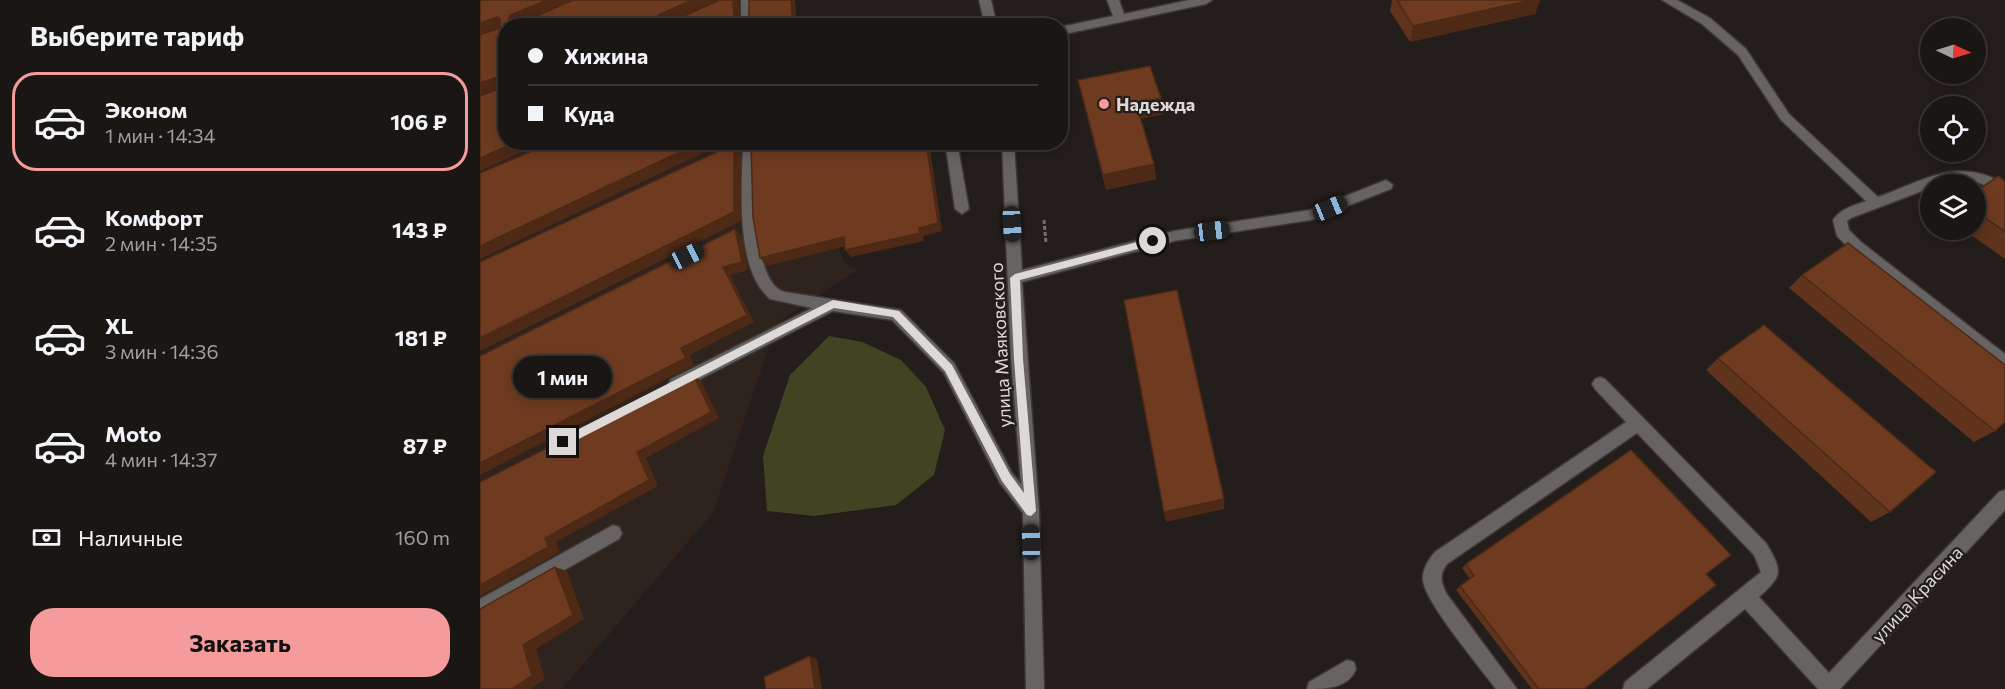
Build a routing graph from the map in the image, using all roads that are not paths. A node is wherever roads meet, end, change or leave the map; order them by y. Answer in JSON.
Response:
{"nodes":[{"id":1,"x":747,"y":0,"type":"edge"},
{"id":2,"x":985,"y":0,"type":"edge"},
{"id":3,"x":1113,"y":0,"type":"edge"},
{"id":4,"x":1206,"y":0,"type":"edge"},
{"id":5,"x":1668,"y":0,"type":"edge"},
{"id":6,"x":747,"y":18,"type":"edge"},
{"id":7,"x":989,"y":18,"type":"edge"},
{"id":8,"x":1120,"y":18,"type":"junction"},
{"id":9,"x":1068,"y":29,"type":"edge"},
{"id":10,"x":742,"y":150,"type":"edge"},
{"id":11,"x":952,"y":150,"type":"edge"},
{"id":12,"x":1008,"y":150,"type":"edge"},
{"id":13,"x":1386,"y":185,"type":"dead end"},
{"id":14,"x":2005,"y":191,"type":"edge"},
{"id":15,"x":1876,"y":203,"type":"junction"},
{"id":16,"x":962,"y":209,"type":"dead end"},
{"id":17,"x":1015,"y":278,"type":"junction"},
{"id":18,"x":833,"y":304,"type":"junction"},
{"id":19,"x":2005,"y":363,"type":"edge"},
{"id":20,"x":1600,"y":384,"type":"dead end"},
{"id":21,"x":667,"y":389,"type":"edge"},
{"id":22,"x":1638,"y":423,"type":"junction"},
{"id":23,"x":2005,"y":498,"type":"edge"},
{"id":24,"x":1031,"y":511,"type":"junction"},
{"id":25,"x":613,"y":533,"type":"dead end"},
{"id":26,"x":1746,"y":597,"type":"junction"},
{"id":27,"x":480,"y":609,"type":"edge"},
{"id":28,"x":1347,"y":669,"type":"dead end"},
{"id":29,"x":1828,"y":688,"type":"edge"},
{"id":30,"x":1035,"y":689,"type":"edge"},
{"id":31,"x":1316,"y":689,"type":"edge"},
{"id":32,"x":1508,"y":689,"type":"edge"},
{"id":33,"x":1632,"y":689,"type":"edge"}],
"edges":[{"from":1,"to":6,"type":"street"},
{"from":2,"to":7,"type":"street"},
{"from":3,"to":8,"type":"street"},
{"from":4,"to":8,"type":"street"},
{"from":5,"to":15,"type":"street"},
{"from":8,"to":9,"type":"street"},
{"from":10,"to":18,"type":"street"},
{"from":11,"to":16,"type":"street"},
{"from":12,"to":17,"type":"street","name":"улица Маяковского"},
{"from":13,"to":17,"type":"street"},
{"from":14,"to":15,"type":"street"},
{"from":15,"to":19,"type":"street"},
{"from":17,"to":24,"type":"street","name":"улица Маяковского"},
{"from":18,"to":21,"type":"street"},
{"from":18,"to":24,"type":"street"},
{"from":20,"to":22,"type":"street"},
{"from":22,"to":26,"type":"street"},
{"from":22,"to":32,"type":"street"},
{"from":23,"to":29,"type":"street","name":"улица Красина"},
{"from":24,"to":30,"type":"street","name":"улица Маяковского"},
{"from":25,"to":27,"type":"street"},
{"from":26,"to":29,"type":"street"},
{"from":26,"to":33,"type":"street"},
{"from":28,"to":31,"type":"street"}]}
